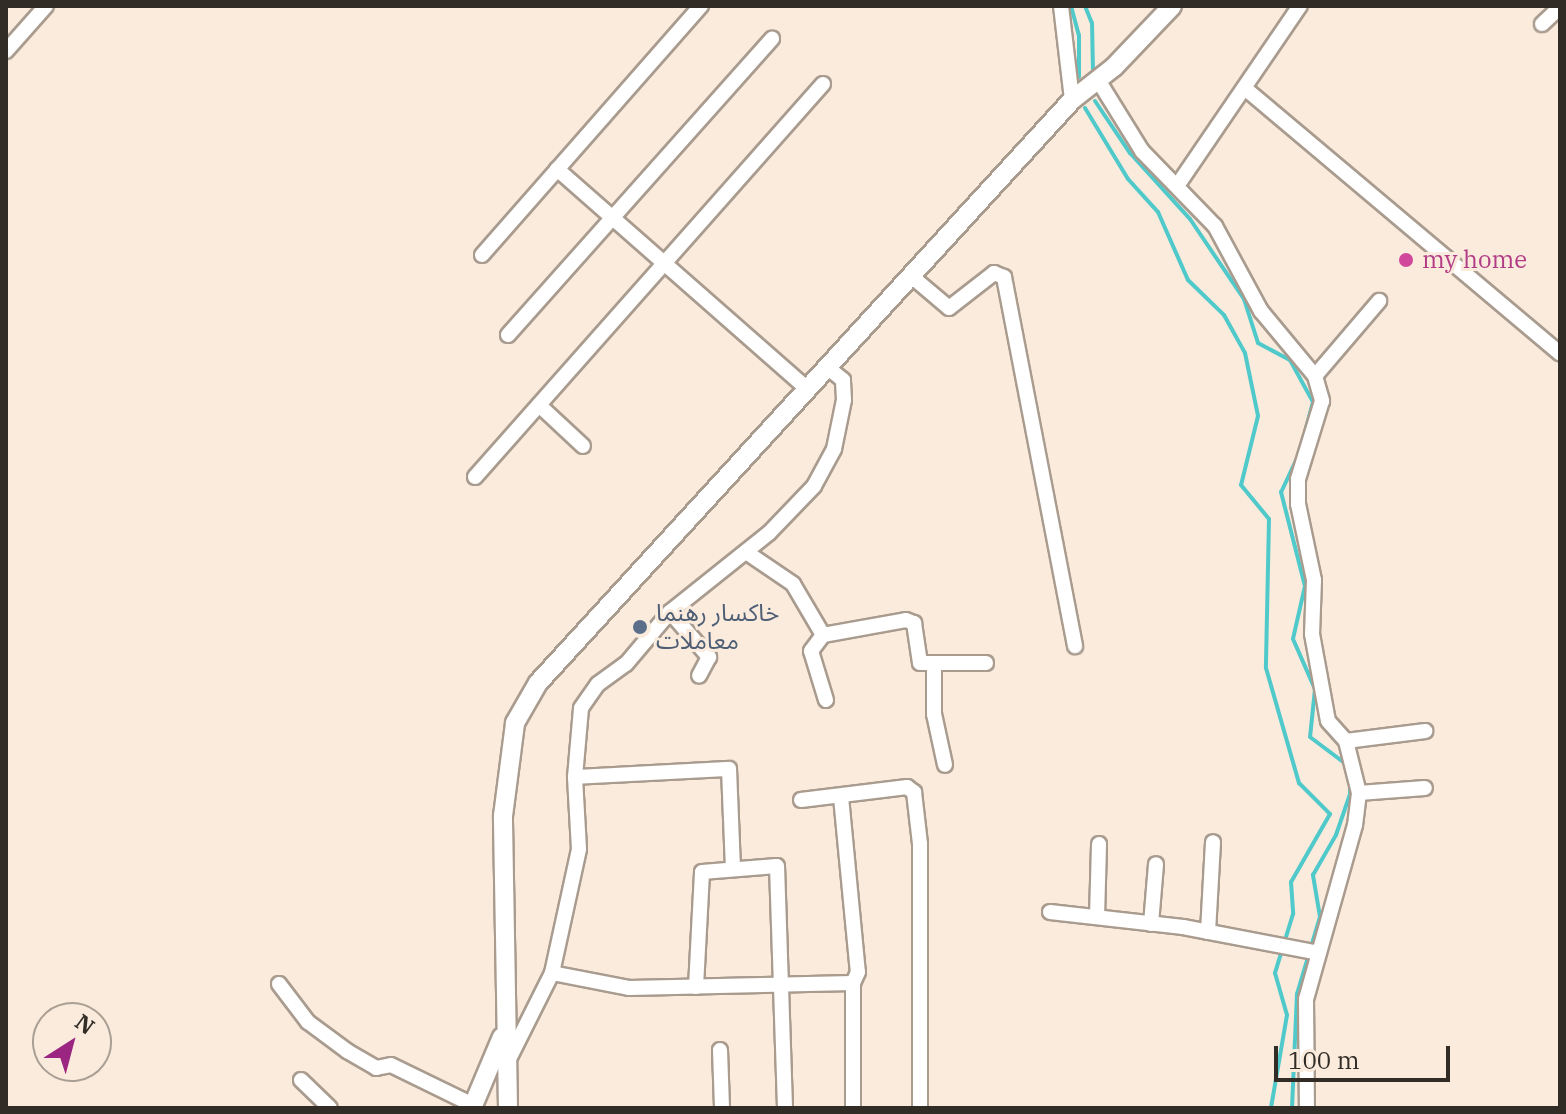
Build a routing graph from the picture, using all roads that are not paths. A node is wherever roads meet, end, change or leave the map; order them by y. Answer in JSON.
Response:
{"nodes":[{"id":1,"x":46,"y":6,"type":"edge"},
{"id":2,"x":701,"y":6,"type":"edge"},
{"id":3,"x":1061,"y":6,"type":"edge"},
{"id":4,"x":1172,"y":6,"type":"edge"},
{"id":5,"x":1300,"y":6,"type":"edge"},
{"id":6,"x":1560,"y":7,"type":"edge"},
{"id":7,"x":1542,"y":24,"type":"dead end"},
{"id":8,"x":772,"y":39,"type":"dead end"},
{"id":9,"x":6,"y":51,"type":"edge"},
{"id":10,"x":1098,"y":80,"type":"junction"},
{"id":11,"x":823,"y":84,"type":"dead end"},
{"id":12,"x":1247,"y":90,"type":"junction"},
{"id":13,"x":1072,"y":100,"type":"junction"},
{"id":14,"x":557,"y":169,"type":"junction"},
{"id":15,"x":1177,"y":186,"type":"junction"},
{"id":16,"x":612,"y":217,"type":"junction"},
{"id":17,"x":482,"y":255,"type":"dead end"},
{"id":18,"x":665,"y":264,"type":"junction"},
{"id":19,"x":910,"y":275,"type":"junction"},
{"id":20,"x":1379,"y":301,"type":"dead end"},
{"id":21,"x":508,"y":335,"type":"dead end"},
{"id":22,"x":1560,"y":354,"type":"edge"},
{"id":23,"x":826,"y":366,"type":"junction"},
{"id":24,"x":1315,"y":376,"type":"junction"},
{"id":25,"x":806,"y":388,"type":"junction"},
{"id":26,"x":539,"y":405,"type":"junction"},
{"id":27,"x":583,"y":446,"type":"dead end"},
{"id":28,"x":475,"y":477,"type":"dead end"},
{"id":29,"x":746,"y":552,"type":"junction"},
{"id":30,"x":670,"y":612,"type":"junction"},
{"id":31,"x":823,"y":635,"type":"junction"},
{"id":32,"x":1075,"y":646,"type":"dead end"},
{"id":33,"x":986,"y":663,"type":"dead end"},
{"id":34,"x":934,"y":666,"type":"junction"},
{"id":35,"x":699,"y":676,"type":"dead end"},
{"id":36,"x":826,"y":700,"type":"dead end"},
{"id":37,"x":1425,"y":731,"type":"dead end"},
{"id":38,"x":1346,"y":741,"type":"junction"},
{"id":39,"x":945,"y":765,"type":"dead end"},
{"id":40,"x":575,"y":777,"type":"junction"},
{"id":41,"x":1425,"y":788,"type":"dead end"},
{"id":42,"x":1359,"y":793,"type":"junction"},
{"id":43,"x":841,"y":797,"type":"junction"},
{"id":44,"x":801,"y":800,"type":"dead end"},
{"id":45,"x":1213,"y":842,"type":"dead end"},
{"id":46,"x":1099,"y":844,"type":"dead end"},
{"id":47,"x":1156,"y":864,"type":"dead end"},
{"id":48,"x":733,"y":868,"type":"junction"},
{"id":49,"x":1050,"y":912,"type":"dead end"},
{"id":50,"x":1097,"y":917,"type":"junction"},
{"id":51,"x":1151,"y":924,"type":"junction"},
{"id":52,"x":1208,"y":932,"type":"junction"},
{"id":53,"x":1319,"y":953,"type":"junction"},
{"id":54,"x":552,"y":973,"type":"junction"},
{"id":55,"x":853,"y":983,"type":"junction"},
{"id":56,"x":279,"y":984,"type":"dead end"},
{"id":57,"x":781,"y":985,"type":"junction"},
{"id":58,"x":696,"y":987,"type":"junction"},
{"id":59,"x":505,"y":1029,"type":"junction"},
{"id":60,"x":720,"y":1050,"type":"dead end"},
{"id":61,"x":506,"y":1064,"type":"junction"},
{"id":62,"x":301,"y":1080,"type":"dead end"},
{"id":63,"x":473,"y":1107,"type":"edge"},
{"id":64,"x":330,"y":1108,"type":"edge"},
{"id":65,"x":508,"y":1108,"type":"edge"},
{"id":66,"x":722,"y":1108,"type":"edge"},
{"id":67,"x":785,"y":1108,"type":"edge"},
{"id":68,"x":853,"y":1108,"type":"edge"},
{"id":69,"x":920,"y":1108,"type":"edge"},
{"id":70,"x":1307,"y":1108,"type":"edge"}],
"edges":[{"from":1,"to":9,"type":"street"},
{"from":2,"to":14,"type":"street"},
{"from":3,"to":13,"type":"street"},
{"from":4,"to":10,"type":"street"},
{"from":5,"to":12,"type":"street"},
{"from":6,"to":7,"type":"street"},
{"from":8,"to":16,"type":"street"},
{"from":10,"to":13,"type":"street"},
{"from":10,"to":15,"type":"street"},
{"from":11,"to":18,"type":"street"},
{"from":12,"to":15,"type":"street"},
{"from":12,"to":22,"type":"street"},
{"from":13,"to":19,"type":"street"},
{"from":14,"to":16,"type":"street"},
{"from":14,"to":17,"type":"street"},
{"from":15,"to":24,"type":"street"},
{"from":16,"to":18,"type":"street"},
{"from":16,"to":21,"type":"street"},
{"from":18,"to":25,"type":"street"},
{"from":18,"to":26,"type":"street"},
{"from":19,"to":23,"type":"street"},
{"from":19,"to":32,"type":"street"},
{"from":20,"to":24,"type":"street"},
{"from":23,"to":25,"type":"street"},
{"from":23,"to":29,"type":"street"},
{"from":24,"to":38,"type":"street"},
{"from":25,"to":59,"type":"street"},
{"from":26,"to":27,"type":"street"},
{"from":26,"to":28,"type":"street"},
{"from":29,"to":30,"type":"street"},
{"from":29,"to":31,"type":"street"},
{"from":30,"to":35,"type":"street"},
{"from":30,"to":40,"type":"street"},
{"from":31,"to":34,"type":"street"},
{"from":31,"to":36,"type":"street"},
{"from":33,"to":34,"type":"street"},
{"from":34,"to":39,"type":"street"},
{"from":37,"to":38,"type":"street"},
{"from":38,"to":42,"type":"street"},
{"from":40,"to":48,"type":"street"},
{"from":40,"to":54,"type":"street"},
{"from":41,"to":42,"type":"street"},
{"from":42,"to":53,"type":"street"},
{"from":43,"to":44,"type":"street"},
{"from":43,"to":55,"type":"street"},
{"from":43,"to":69,"type":"street"},
{"from":45,"to":52,"type":"street"},
{"from":46,"to":50,"type":"street"},
{"from":47,"to":51,"type":"street"},
{"from":48,"to":57,"type":"street"},
{"from":48,"to":58,"type":"street"},
{"from":49,"to":50,"type":"street"},
{"from":50,"to":51,"type":"street"},
{"from":51,"to":52,"type":"street"},
{"from":52,"to":53,"type":"street"},
{"from":53,"to":70,"type":"street"},
{"from":54,"to":58,"type":"street"},
{"from":54,"to":61,"type":"street"},
{"from":55,"to":57,"type":"street"},
{"from":55,"to":68,"type":"street"},
{"from":56,"to":63,"type":"street"},
{"from":57,"to":58,"type":"street"},
{"from":57,"to":67,"type":"street"},
{"from":59,"to":61,"type":"street"},
{"from":59,"to":63,"type":"street"},
{"from":60,"to":66,"type":"street"},
{"from":61,"to":65,"type":"street"},
{"from":62,"to":64,"type":"street"}]}
